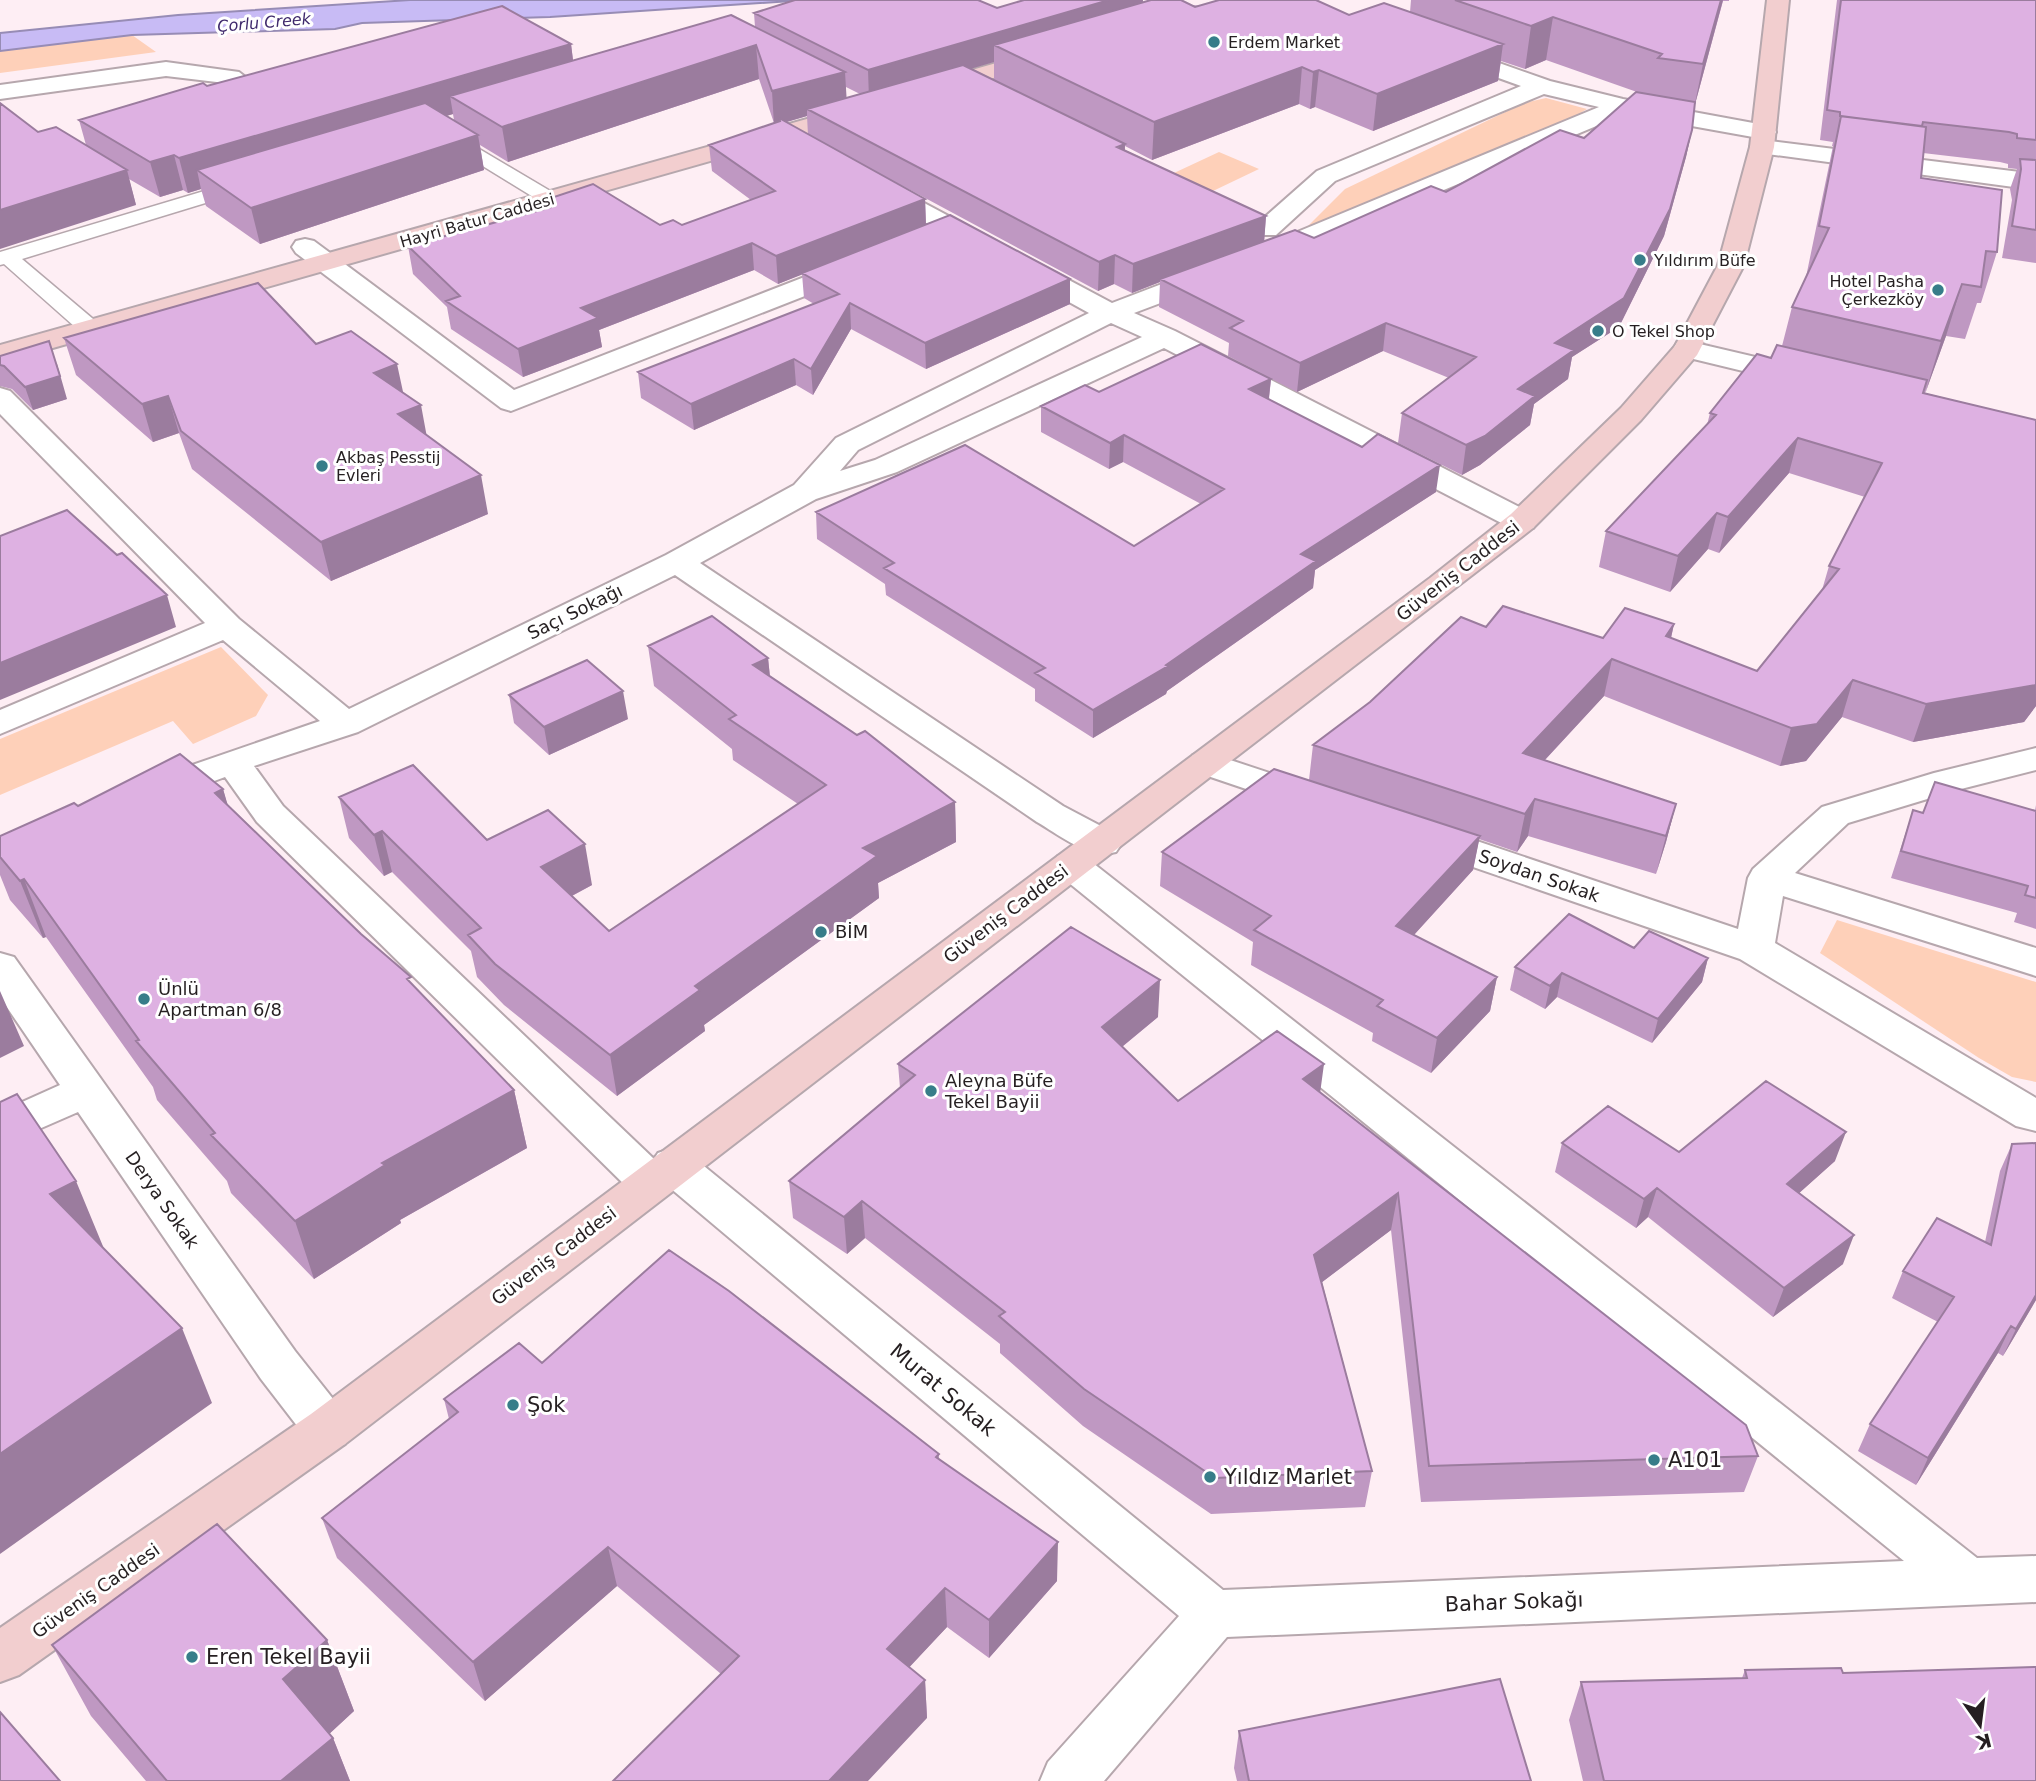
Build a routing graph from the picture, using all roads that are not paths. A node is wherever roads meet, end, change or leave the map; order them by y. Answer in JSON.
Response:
{"nodes":[{"id":1,"x":1778,"y":0,"type":"edge"},
{"id":2,"x":1429,"y":45,"type":"edge"},
{"id":3,"x":1067,"y":49,"type":"edge"},
{"id":4,"x":964,"y":79,"type":"junction"},
{"id":5,"x":1542,"y":86,"type":"junction"},
{"id":6,"x":845,"y":94,"type":"dead end"},
{"id":7,"x":258,"y":96,"type":"edge"},
{"id":8,"x":912,"y":96,"type":"edge"},
{"id":9,"x":998,"y":97,"type":"edge"},
{"id":10,"x":1,"y":104,"type":"edge"},
{"id":11,"x":879,"y":106,"type":"joint"},
{"id":12,"x":1623,"y":106,"type":"junction"},
{"id":13,"x":460,"y":120,"type":"edge"},
{"id":14,"x":784,"y":133,"type":"junction"},
{"id":15,"x":1763,"y":139,"type":"junction"},
{"id":16,"x":812,"y":148,"type":"edge"},
{"id":17,"x":858,"y":175,"type":"edge"},
{"id":18,"x":265,"y":178,"type":"edge"},
{"id":19,"x":2036,"y":181,"type":"edge"},
{"id":20,"x":139,"y":196,"type":"dead end"},
{"id":21,"x":550,"y":199,"type":"junction"},
{"id":22,"x":162,"y":210,"type":"junction"},
{"id":23,"x":1243,"y":217,"type":"edge"},
{"id":24,"x":1267,"y":229,"type":"junction"},
{"id":25,"x":1296,"y":244,"type":"junction"},
{"id":26,"x":315,"y":255,"type":"junction"},
{"id":27,"x":4,"y":258,"type":"edge"},
{"id":28,"x":875,"y":258,"type":"edge"},
{"id":29,"x":1110,"y":313,"type":"junction"},
{"id":30,"x":91,"y":329,"type":"junction"},
{"id":31,"x":1165,"y":337,"type":"junction"},
{"id":32,"x":1687,"y":349,"type":"junction"},
{"id":33,"x":0,"y":354,"type":"edge"},
{"id":34,"x":1823,"y":381,"type":"edge"},
{"id":35,"x":0,"y":397,"type":"edge"},
{"id":36,"x":805,"y":492,"type":"junction"},
{"id":37,"x":1522,"y":521,"type":"junction"},
{"id":38,"x":677,"y":562,"type":"junction"},
{"id":39,"x":227,"y":626,"type":"junction"},
{"id":40,"x":0,"y":723,"type":"edge"},
{"id":41,"x":346,"y":724,"type":"junction"},
{"id":42,"x":2036,"y":758,"type":"edge"},
{"id":43,"x":232,"y":761,"type":"junction"},
{"id":44,"x":1206,"y":763,"type":"junction"},
{"id":45,"x":117,"y":804,"type":"edge"},
{"id":46,"x":1337,"y":807,"type":"edge"},
{"id":47,"x":1389,"y":825,"type":"edge"},
{"id":48,"x":1087,"y":854,"type":"junction"},
{"id":49,"x":1767,"y":878,"type":"junction"},
{"id":50,"x":1754,"y":949,"type":"junction"},
{"id":51,"x":2036,"y":962,"type":"edge"},
{"id":52,"x":0,"y":967,"type":"edge"},
{"id":53,"x":85,"y":1091,"type":"junction"},
{"id":54,"x":2036,"y":1115,"type":"edge"},
{"id":55,"x":0,"y":1130,"type":"edge"},
{"id":56,"x":662,"y":1174,"type":"junction"},
{"id":57,"x":328,"y":1429,"type":"junction"},
{"id":58,"x":2036,"y":1579,"type":"edge"},
{"id":59,"x":1969,"y":1583,"type":"junction"},
{"id":60,"x":1214,"y":1614,"type":"junction"},
{"id":61,"x":0,"y":1658,"type":"edge"},
{"id":62,"x":1068,"y":1781,"type":"edge"}],
"edges":[{"from":1,"to":15,"type":"street","name":"Güveniş Caddesi"},
{"from":2,"to":5,"type":"street"},
{"from":3,"to":4,"type":"street"},
{"from":4,"to":8,"type":"street"},
{"from":4,"to":9,"type":"street"},
{"from":5,"to":12,"type":"street"},
{"from":5,"to":24,"type":"street"},
{"from":6,"to":11,"type":"lane"},
{"from":7,"to":10,"type":"street"},
{"from":11,"to":14,"type":"street","name":"Hayri Batur Caddesi"},
{"from":12,"to":15,"type":"street"},
{"from":12,"to":25,"type":"street"},
{"from":13,"to":21,"type":"lane"},
{"from":14,"to":16,"type":"street"},
{"from":14,"to":21,"type":"street","name":"Hayri Batur Caddesi"},
{"from":15,"to":19,"type":"street"},
{"from":15,"to":32,"type":"street","name":"Güveniş Caddesi"},
{"from":17,"to":29,"type":"street"},
{"from":18,"to":22,"type":"lane"},
{"from":20,"to":22,"type":"lane"},
{"from":21,"to":26,"type":"street","name":"Hayri Batur Caddesi"},
{"from":22,"to":27,"type":"lane"},
{"from":23,"to":24,"type":"street"},
{"from":24,"to":25,"type":"street"},
{"from":25,"to":29,"type":"street"},
{"from":26,"to":28,"type":"street"},
{"from":26,"to":30,"type":"street","name":"Hayri Batur Caddesi"},
{"from":27,"to":30,"type":"lane"},
{"from":29,"to":31,"type":"street"},
{"from":29,"to":36,"type":"street"},
{"from":30,"to":33,"type":"street","name":"Hayri Batur Caddesi"},
{"from":31,"to":36,"type":"street"},
{"from":31,"to":37,"type":"street"},
{"from":32,"to":34,"type":"street"},
{"from":32,"to":37,"type":"street","name":"Güveniş Caddesi"},
{"from":35,"to":39,"type":"street"},
{"from":36,"to":38,"type":"street","name":"Saçı Sokağı"},
{"from":37,"to":44,"type":"street","name":"Güveniş Caddesi"},
{"from":38,"to":41,"type":"street","name":"Saçı Sokağı"},
{"from":38,"to":48,"type":"street"},
{"from":39,"to":40,"type":"street"},
{"from":39,"to":41,"type":"street"},
{"from":41,"to":43,"type":"street","name":"Saçı Sokağı"},
{"from":42,"to":49,"type":"street"},
{"from":43,"to":45,"type":"street","name":"Saçı Sokağı"},
{"from":43,"to":56,"type":"street","name":"Murat Sokak"},
{"from":44,"to":46,"type":"street"},
{"from":44,"to":48,"type":"street","name":"Güveniş Caddesi"},
{"from":47,"to":50,"type":"street","name":"Soydan Sokak"},
{"from":48,"to":56,"type":"street","name":"Güveniş Caddesi"},
{"from":48,"to":59,"type":"street"},
{"from":49,"to":50,"type":"street"},
{"from":49,"to":51,"type":"street"},
{"from":50,"to":54,"type":"street","name":"Soydan Sokak"},
{"from":52,"to":53,"type":"street","name":"Derya Sokak"},
{"from":53,"to":55,"type":"street"},
{"from":53,"to":57,"type":"street","name":"Derya Sokak"},
{"from":56,"to":57,"type":"street","name":"Güveniş Caddesi"},
{"from":56,"to":60,"type":"street","name":"Murat Sokak"},
{"from":57,"to":61,"type":"street","name":"Güveniş Caddesi"},
{"from":58,"to":59,"type":"street","name":"Bahar Sokağı"},
{"from":59,"to":60,"type":"street","name":"Bahar Sokağı"},
{"from":60,"to":62,"type":"street"}]}
